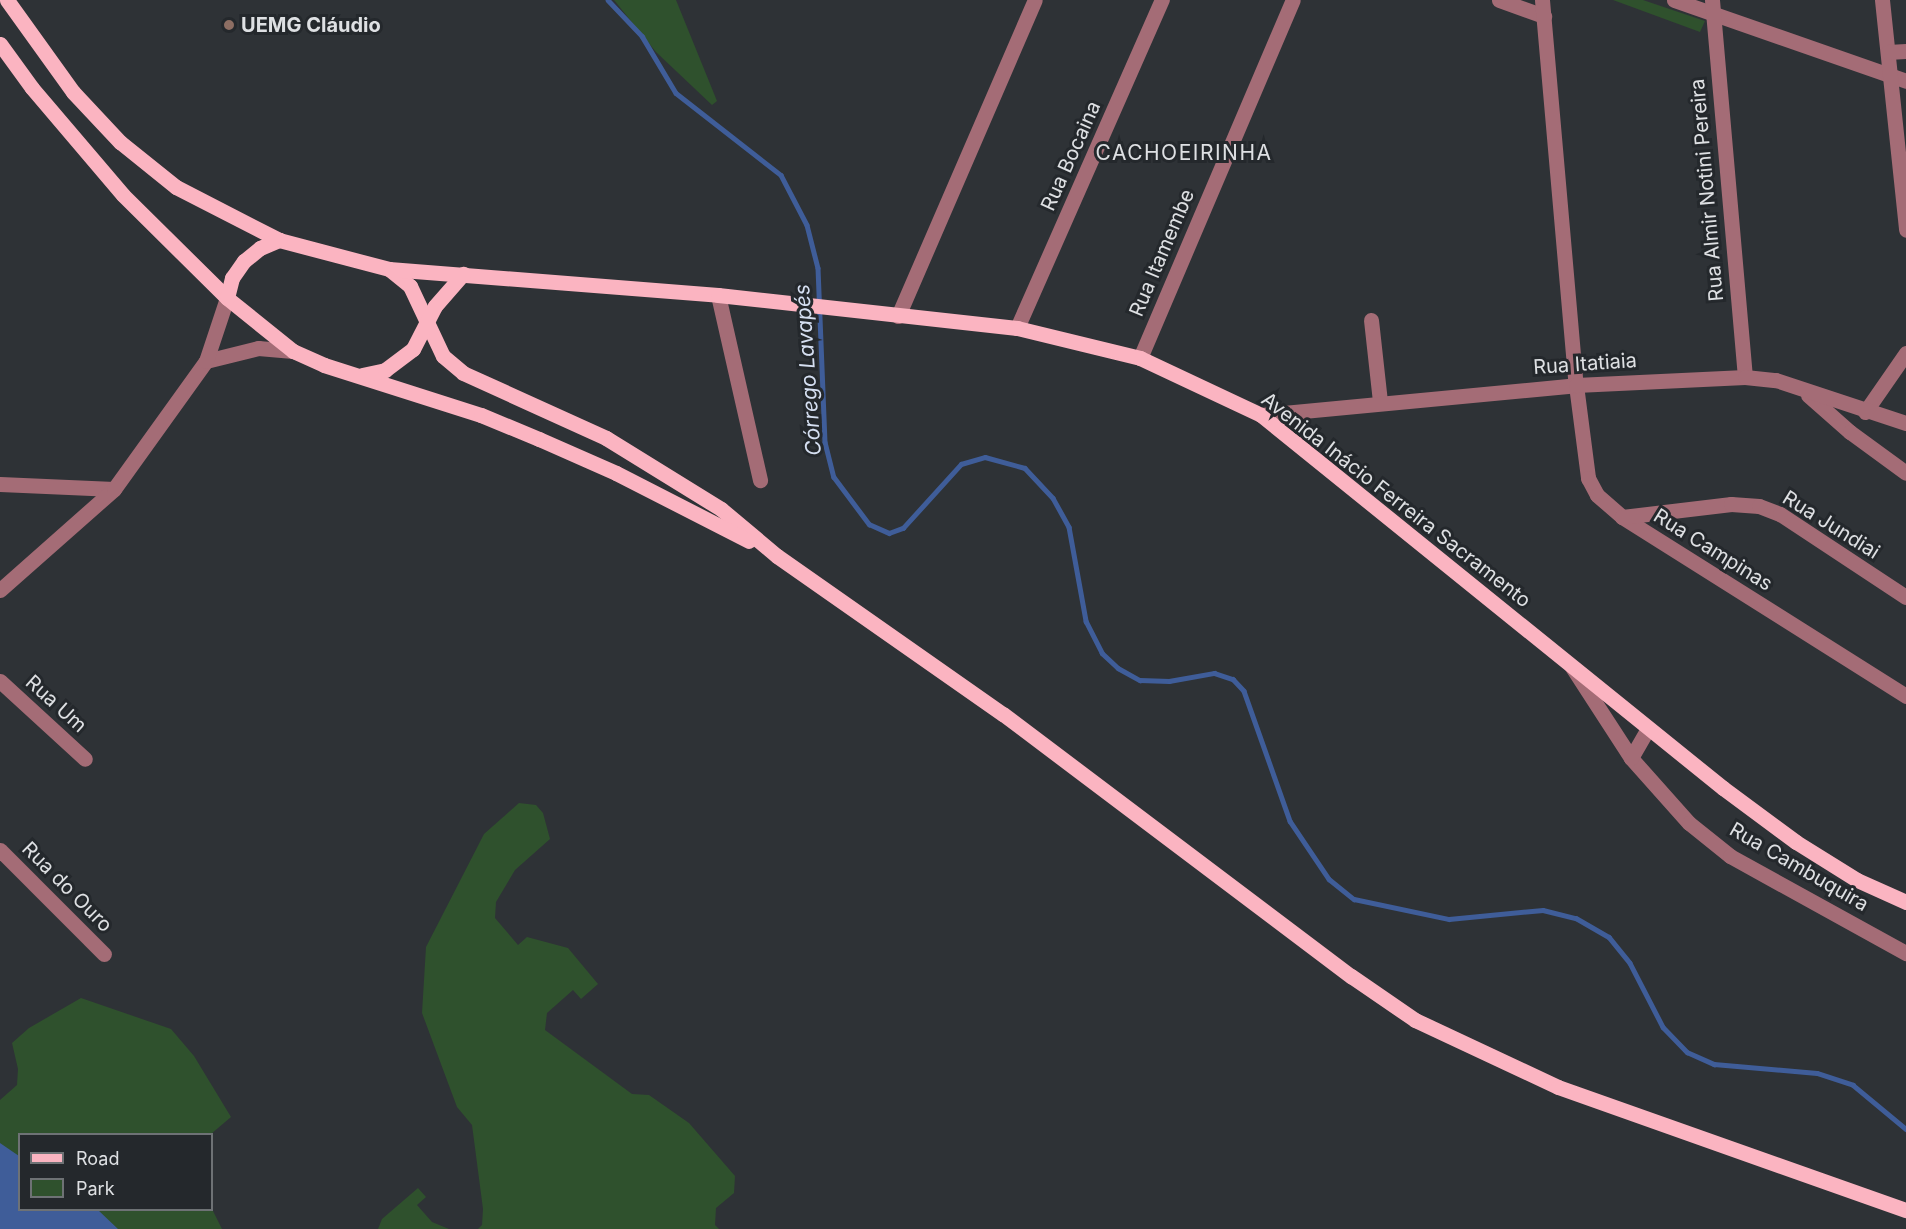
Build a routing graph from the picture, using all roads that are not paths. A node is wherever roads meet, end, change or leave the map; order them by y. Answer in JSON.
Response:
{"nodes":[{"id":1,"x":7,"y":0,"type":"edge"},
{"id":2,"x":1035,"y":0,"type":"edge"},
{"id":3,"x":1162,"y":0,"type":"edge"},
{"id":4,"x":1293,"y":0,"type":"edge"},
{"id":5,"x":1499,"y":0,"type":"edge"},
{"id":6,"x":1542,"y":0,"type":"edge"},
{"id":7,"x":1674,"y":0,"type":"edge"},
{"id":8,"x":1882,"y":0,"type":"edge"},
{"id":9,"x":1712,"y":6,"type":"edge"},
{"id":10,"x":1544,"y":16,"type":"junction"},
{"id":11,"x":0,"y":44,"type":"edge"},
{"id":12,"x":1906,"y":51,"type":"edge"},
{"id":13,"x":1888,"y":52,"type":"junction"},
{"id":14,"x":1890,"y":73,"type":"junction"},
{"id":15,"x":1906,"y":81,"type":"edge"},
{"id":16,"x":1906,"y":230,"type":"edge"},
{"id":17,"x":279,"y":240,"type":"junction"},
{"id":18,"x":389,"y":269,"type":"junction"},
{"id":19,"x":463,"y":274,"type":"junction"},
{"id":20,"x":718,"y":296,"type":"junction"},
{"id":21,"x":227,"y":298,"type":"junction"},
{"id":22,"x":898,"y":316,"type":"junction"},
{"id":23,"x":1371,"y":320,"type":"dead end"},
{"id":24,"x":425,"y":326,"type":"junction"},
{"id":25,"x":1017,"y":328,"type":"junction"},
{"id":26,"x":293,"y":351,"type":"junction"},
{"id":27,"x":1906,"y":353,"type":"edge"},
{"id":28,"x":1140,"y":358,"type":"junction"},
{"id":29,"x":206,"y":361,"type":"junction"},
{"id":30,"x":359,"y":375,"type":"junction"},
{"id":31,"x":1745,"y":377,"type":"junction"},
{"id":32,"x":1576,"y":385,"type":"junction"},
{"id":33,"x":1801,"y":389,"type":"junction"},
{"id":34,"x":1380,"y":401,"type":"junction"},
{"id":35,"x":1865,"y":412,"type":"junction"},
{"id":36,"x":1261,"y":416,"type":"junction"},
{"id":37,"x":1906,"y":423,"type":"edge"},
{"id":38,"x":1906,"y":473,"type":"edge"},
{"id":39,"x":760,"y":480,"type":"dead end"},
{"id":40,"x":0,"y":484,"type":"edge"},
{"id":41,"x":114,"y":489,"type":"junction"},
{"id":42,"x":1622,"y":517,"type":"junction"},
{"id":43,"x":777,"y":556,"type":"junction"},
{"id":44,"x":0,"y":590,"type":"edge"},
{"id":45,"x":1906,"y":597,"type":"edge"},
{"id":46,"x":1571,"y":665,"type":"junction"},
{"id":47,"x":0,"y":681,"type":"edge"},
{"id":48,"x":1906,"y":696,"type":"edge"},
{"id":49,"x":1647,"y":730,"type":"junction"},
{"id":50,"x":1631,"y":758,"type":"junction"},
{"id":51,"x":85,"y":759,"type":"dead end"},
{"id":52,"x":0,"y":850,"type":"edge"},
{"id":53,"x":1906,"y":902,"type":"edge"},
{"id":54,"x":1906,"y":953,"type":"edge"},
{"id":55,"x":104,"y":954,"type":"dead end"},
{"id":56,"x":1906,"y":1210,"type":"edge"}],
"edges":[{"from":1,"to":17,"type":"main road","name":"Avenida Inácio Ferreira Sacramento"},
{"from":2,"to":22,"type":"street"},
{"from":3,"to":25,"type":"street","name":"Rua Bocaina"},
{"from":4,"to":28,"type":"street","name":"Rua Itamembe"},
{"from":5,"to":10,"type":"street"},
{"from":6,"to":10,"type":"street","name":"Rua Campinas"},
{"from":7,"to":9,"type":"street"},
{"from":8,"to":13,"type":"street"},
{"from":9,"to":14,"type":"street"},
{"from":9,"to":31,"type":"street","name":"Rua Almir Notini Pereira"},
{"from":10,"to":32,"type":"street","name":"Rua Campinas"},
{"from":11,"to":21,"type":"main road"},
{"from":12,"to":13,"type":"street"},
{"from":13,"to":14,"type":"street"},
{"from":14,"to":15,"type":"street"},
{"from":14,"to":16,"type":"street"},
{"from":17,"to":18,"type":"main road","name":"Avenida Inácio Ferreira Sacramento"},
{"from":17,"to":21,"type":"main road"},
{"from":18,"to":19,"type":"main road","name":"Avenida Inácio Ferreira Sacramento"},
{"from":18,"to":24,"type":"main road"},
{"from":19,"to":20,"type":"main road","name":"Avenida Inácio Ferreira Sacramento"},
{"from":19,"to":24,"type":"main road"},
{"from":20,"to":22,"type":"main road","name":"Avenida Inácio Ferreira Sacramento"},
{"from":20,"to":39,"type":"street"},
{"from":21,"to":26,"type":"main road"},
{"from":21,"to":29,"type":"street"},
{"from":22,"to":25,"type":"main road","name":"Avenida Inácio Ferreira Sacramento"},
{"from":23,"to":34,"type":"street"},
{"from":24,"to":30,"type":"main road"},
{"from":24,"to":43,"type":"main road"},
{"from":25,"to":28,"type":"main road","name":"Avenida Inácio Ferreira Sacramento"},
{"from":26,"to":29,"type":"street"},
{"from":26,"to":30,"type":"main road"},
{"from":27,"to":35,"type":"street"},
{"from":28,"to":36,"type":"main road","name":"Avenida Inácio Ferreira Sacramento"},
{"from":29,"to":41,"type":"street"},
{"from":30,"to":43,"type":"main road"},
{"from":31,"to":32,"type":"street","name":"Rua Itatiaia"},
{"from":31,"to":33,"type":"street","name":"Rua Itatiaia"},
{"from":32,"to":34,"type":"street","name":"Rua Itatiaia"},
{"from":32,"to":42,"type":"street","name":"Rua Campinas"},
{"from":33,"to":35,"type":"street","name":"Rua Itatiaia"},
{"from":33,"to":38,"type":"street"},
{"from":34,"to":36,"type":"street","name":"Rua Itatiaia"},
{"from":35,"to":37,"type":"street","name":"Rua Itatiaia"},
{"from":36,"to":46,"type":"main road","name":"Avenida Inácio Ferreira Sacramento"},
{"from":40,"to":41,"type":"street"},
{"from":41,"to":44,"type":"street"},
{"from":42,"to":45,"type":"street","name":"Rua Jundiai"},
{"from":42,"to":48,"type":"street","name":"Rua Campinas"},
{"from":43,"to":56,"type":"main road"},
{"from":46,"to":49,"type":"main road","name":"Avenida Inácio Ferreira Sacramento"},
{"from":46,"to":50,"type":"street","name":"Rua Cambuquira"},
{"from":47,"to":51,"type":"street","name":"Rua Um"},
{"from":49,"to":50,"type":"street"},
{"from":49,"to":53,"type":"main road","name":"Avenida Inácio Ferreira Sacramento"},
{"from":50,"to":54,"type":"street","name":"Rua Cambuquira"},
{"from":52,"to":55,"type":"street","name":"Rua do Ouro"}]}
